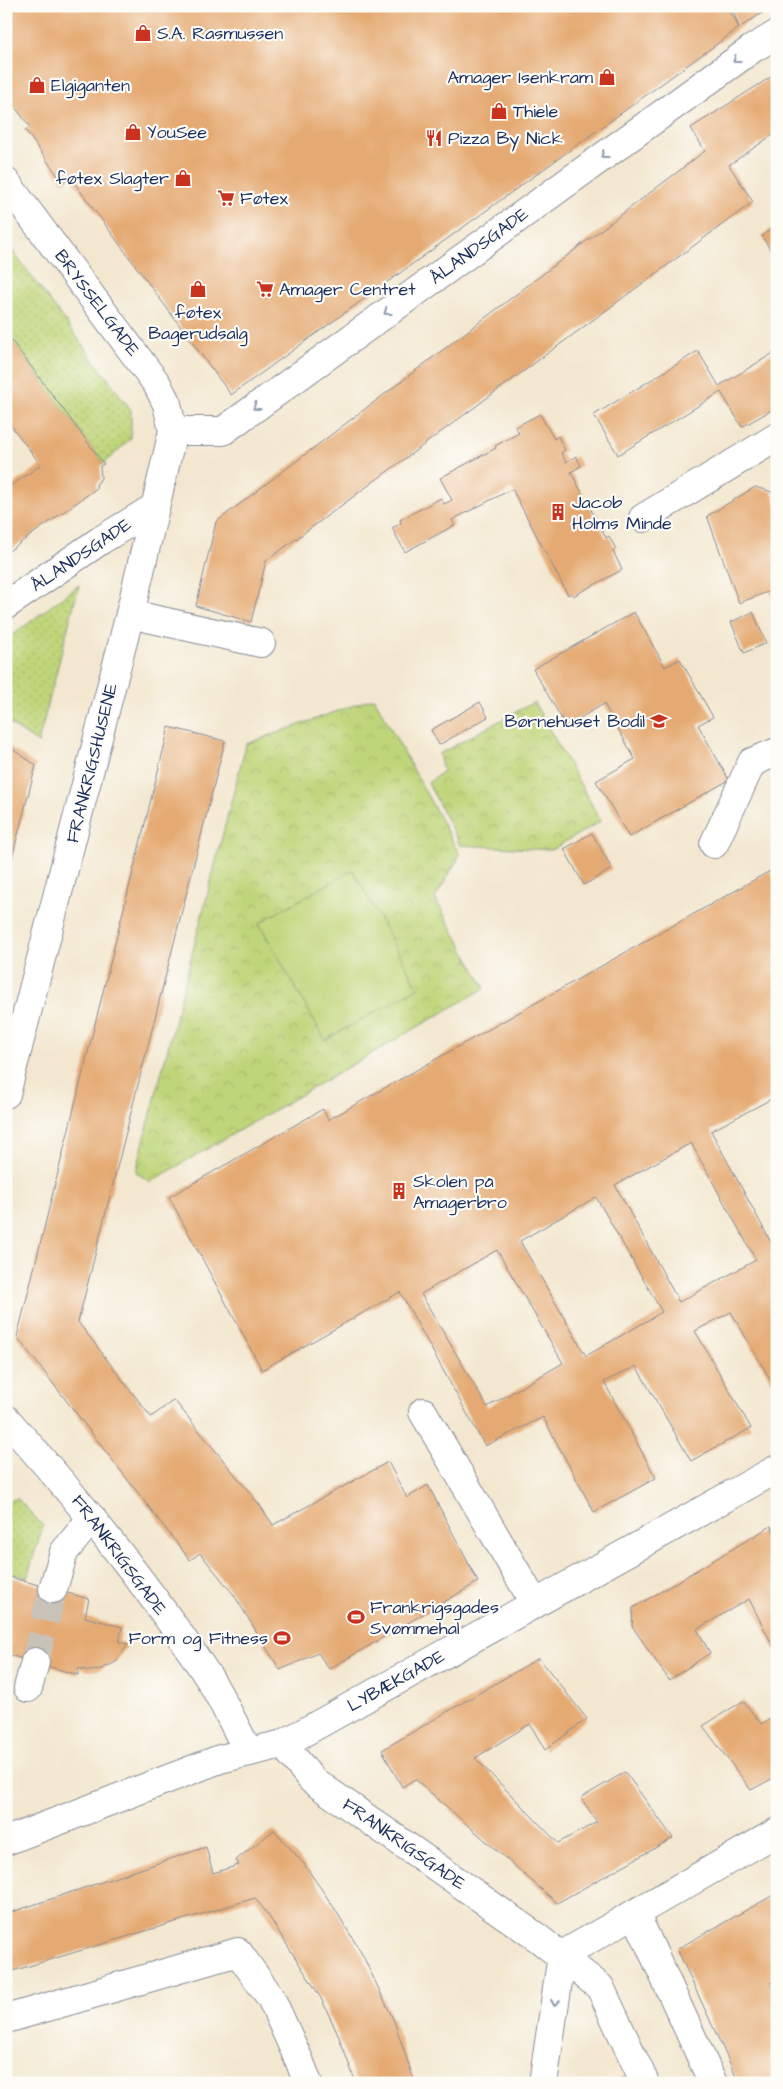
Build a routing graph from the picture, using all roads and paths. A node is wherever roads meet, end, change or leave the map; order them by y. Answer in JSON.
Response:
{"nodes":[{"id":1,"x":777,"y":34,"type":"edge"},
{"id":2,"x":6,"y":182,"type":"edge"},
{"id":3,"x":173,"y":430,"type":"junction"},
{"id":4,"x":777,"y":436,"type":"edge"},
{"id":5,"x":155,"y":507,"type":"junction"},
{"id":6,"x":643,"y":518,"type":"dead end"},
{"id":7,"x":6,"y":604,"type":"edge"},
{"id":8,"x":130,"y":614,"type":"junction"},
{"id":9,"x":261,"y":643,"type":"dead end"},
{"id":10,"x":777,"y":752,"type":"edge"},
{"id":11,"x":714,"y":844,"type":"dead end"},
{"id":12,"x":6,"y":1094,"type":"edge"},
{"id":13,"x":423,"y":1412,"type":"dead end"},
{"id":14,"x":6,"y":1419,"type":"edge"},
{"id":15,"x":777,"y":1468,"type":"edge"},
{"id":16,"x":92,"y":1518,"type":"junction"},
{"id":17,"x":53,"y":1589,"type":"tunnel mouth"},
{"id":18,"x":535,"y":1604,"type":"junction"},
{"id":19,"x":35,"y":1662,"type":"tunnel mouth"},
{"id":20,"x":28,"y":1688,"type":"dead end"},
{"id":21,"x":283,"y":1744,"type":"junction"},
{"id":22,"x":249,"y":1752,"type":"junction"},
{"id":23,"x":777,"y":1832,"type":"edge"},
{"id":24,"x":6,"y":1841,"type":"edge"},
{"id":25,"x":635,"y":1913,"type":"junction"},
{"id":26,"x":562,"y":1955,"type":"junction"},
{"id":27,"x":6,"y":2019,"type":"edge"},
{"id":28,"x":308,"y":2083,"type":"edge"},
{"id":29,"x":543,"y":2083,"type":"edge"},
{"id":30,"x":645,"y":2083,"type":"edge"},
{"id":31,"x":713,"y":2083,"type":"edge"}],
"edges":[{"from":1,"to":3,"type":"street","name":"ÅLANDSGADE","one_way":true},
{"from":2,"to":3,"type":"street","name":"BRYSSELGADE"},
{"from":3,"to":5,"type":"street","name":"FRANKRIGSHUSENE"},
{"from":4,"to":6,"type":"street"},
{"from":5,"to":7,"type":"street","name":"ÅLANDSGADE"},
{"from":5,"to":8,"type":"street","name":"FRANKRIGSHUSENE"},
{"from":8,"to":9,"type":"street"},
{"from":8,"to":12,"type":"street","name":"FRANKRIGSHUSENE"},
{"from":10,"to":11,"type":"street"},
{"from":13,"to":18,"type":"street"},
{"from":14,"to":16,"type":"street","name":"FRANKRIGSGADE"},
{"from":15,"to":18,"type":"street","name":"LYBÆKGADE"},
{"from":16,"to":17,"type":"street"},
{"from":16,"to":22,"type":"street","name":"FRANKRIGSGADE"},
{"from":18,"to":21,"type":"street","name":"LYBÆKGADE"},
{"from":19,"to":20,"type":"street"},
{"from":21,"to":22,"type":"street"},
{"from":21,"to":26,"type":"street","name":"FRANKRIGSGADE"},
{"from":22,"to":24,"type":"street"},
{"from":23,"to":25,"type":"street"},
{"from":25,"to":26,"type":"street"},
{"from":25,"to":31,"type":"street"},
{"from":26,"to":29,"type":"street","one_way":true},
{"from":26,"to":30,"type":"street","name":"FRANKRIGSGADE"},
{"from":27,"to":28,"type":"street"}]}
